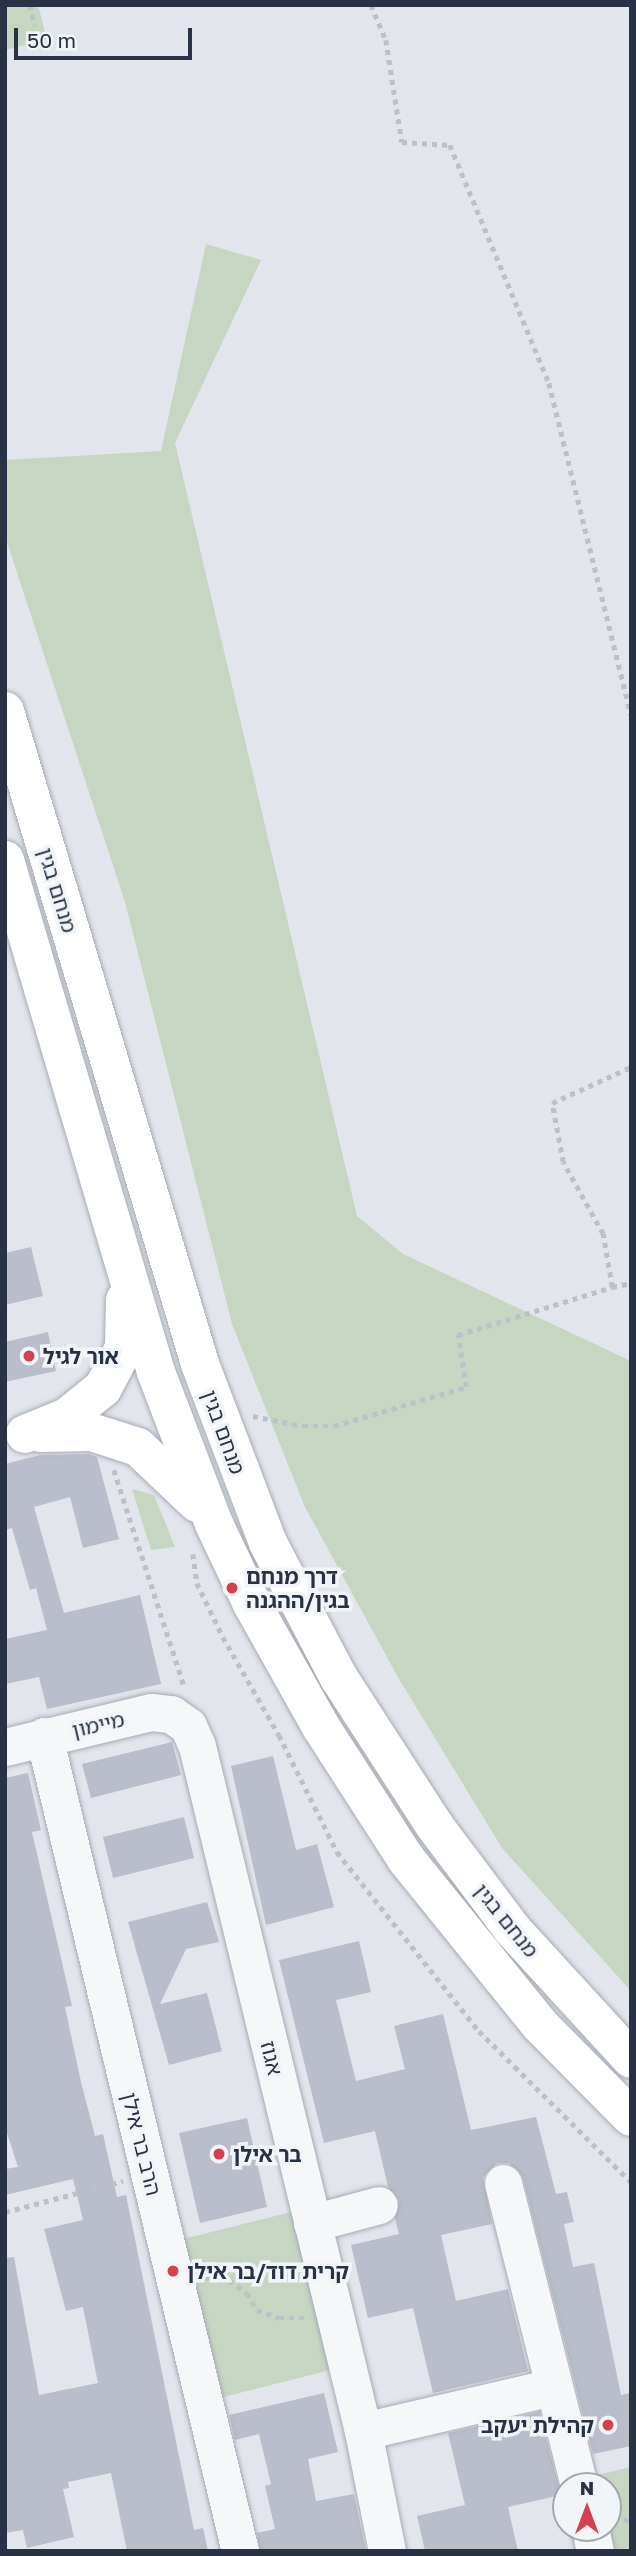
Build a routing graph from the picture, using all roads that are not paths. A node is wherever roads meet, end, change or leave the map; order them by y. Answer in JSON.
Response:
{"nodes":[{"id":1,"x":5,"y":711,"type":"edge"},
{"id":2,"x":5,"y":860,"type":"edge"},
{"id":3,"x":118,"y":1246,"type":"junction"},
{"id":4,"x":15,"y":1437,"type":"edge"},
{"id":5,"x":214,"y":1524,"type":"junction"},
{"id":6,"x":152,"y":1712,"type":"joint"},
{"id":7,"x":44,"y":1736,"type":"junction"},
{"id":8,"x":5,"y":1747,"type":"edge"},
{"id":9,"x":631,"y":2059,"type":"edge"},
{"id":10,"x":631,"y":2118,"type":"edge"},
{"id":11,"x":503,"y":2182,"type":"dead end"},
{"id":12,"x":379,"y":2205,"type":"dead end"},
{"id":13,"x":312,"y":2223,"type":"junction"},
{"id":14,"x":535,"y":2391,"type":"dead end"},
{"id":15,"x":363,"y":2431,"type":"junction"},
{"id":16,"x":576,"y":2472,"type":"edge"},
{"id":17,"x":240,"y":2551,"type":"edge"},
{"id":18,"x":387,"y":2551,"type":"edge"}],
"edges":[{"from":1,"to":9,"type":"main road","name":"מנחם בגין"},
{"from":2,"to":3,"type":"main road","name":"מנחם בגין"},
{"from":3,"to":4,"type":"main road"},
{"from":3,"to":5,"type":"main road","name":"מנחם בגין"},
{"from":4,"to":5,"type":"main road"},
{"from":5,"to":10,"type":"main road","name":"מנחם בגין"},
{"from":6,"to":7,"type":"street","name":"מיימון"},
{"from":6,"to":13,"type":"street","name":"אגוז"},
{"from":7,"to":8,"type":"street","name":"מיימון"},
{"from":7,"to":17,"type":"street","name":"הרב בר אילן"},
{"from":11,"to":16,"type":"street"},
{"from":12,"to":13,"type":"street"},
{"from":13,"to":15,"type":"street","name":"אגוז"},
{"from":14,"to":15,"type":"street"},
{"from":15,"to":18,"type":"street","name":"אגוז"}]}
